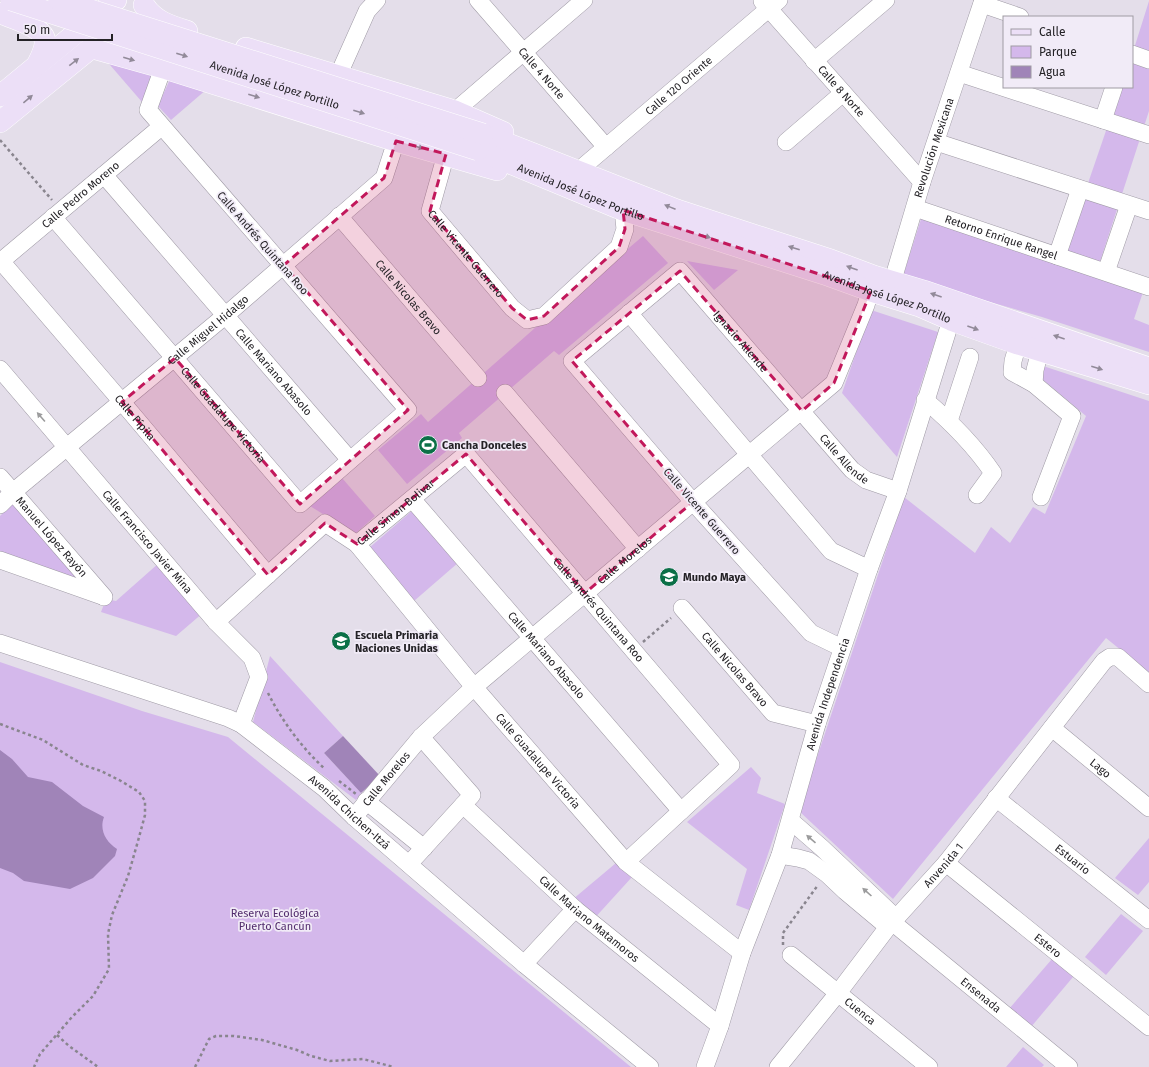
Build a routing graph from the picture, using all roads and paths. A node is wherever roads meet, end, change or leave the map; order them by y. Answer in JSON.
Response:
{"nodes":[{"id":1,"x":12,"y":0,"type":"edge"},
{"id":2,"x":52,"y":0,"type":"edge"},
{"id":3,"x":59,"y":0,"type":"edge"},
{"id":4,"x":116,"y":0,"type":"edge"},
{"id":5,"x":376,"y":0,"type":"edge"},
{"id":6,"x":478,"y":0,"type":"edge"},
{"id":7,"x":584,"y":0,"type":"edge"},
{"id":8,"x":886,"y":0,"type":"edge"},
{"id":9,"x":982,"y":2,"type":"edge"},
{"id":10,"x":147,"y":3,"type":"edge"},
{"id":11,"x":769,"y":3,"type":"edge"},
{"id":12,"x":0,"y":13,"type":"edge"},
{"id":13,"x":1017,"y":16,"type":"edge"},
{"id":14,"x":24,"y":22,"type":"junction"},
{"id":15,"x":183,"y":30,"type":"junction"},
{"id":16,"x":92,"y":48,"type":"junction"},
{"id":17,"x":523,"y":52,"type":"junction"},
{"id":18,"x":1133,"y":54,"type":"edge"},
{"id":19,"x":1149,"y":60,"type":"edge"},
{"id":20,"x":814,"y":61,"type":"junction"},
{"id":21,"x":36,"y":67,"type":"junction"},
{"id":22,"x":165,"y":69,"type":"junction"},
{"id":23,"x":959,"y":73,"type":"junction"},
{"id":24,"x":338,"y":76,"type":"junction"},
{"id":25,"x":1003,"y":87,"type":"edge"},
{"id":26,"x":1005,"y":88,"type":"edge"},
{"id":27,"x":1114,"y":88,"type":"edge"},
{"id":28,"x":844,"y":93,"type":"junction"},
{"id":29,"x":0,"y":96,"type":"edge"},
{"id":30,"x":455,"y":111,"type":"junction"},
{"id":31,"x":1103,"y":120,"type":"junction"},
{"id":32,"x":0,"y":122,"type":"edge"},
{"id":33,"x":161,"y":127,"type":"junction"},
{"id":34,"x":1149,"y":135,"type":"edge"},
{"id":35,"x":0,"y":140,"type":"edge"},
{"id":36,"x":396,"y":141,"type":"junction"},
{"id":37,"x":480,"y":142,"type":"junction"},
{"id":38,"x":786,"y":142,"type":"dead end"},
{"id":39,"x":936,"y":142,"type":"junction"},
{"id":40,"x":606,"y":148,"type":"junction"},
{"id":41,"x":446,"y":154,"type":"junction"},
{"id":42,"x":104,"y":175,"type":"junction"},
{"id":43,"x":577,"y":181,"type":"junction"},
{"id":44,"x":922,"y":182,"type":"junction"},
{"id":45,"x":1080,"y":188,"type":"junction"},
{"id":46,"x":1129,"y":205,"type":"junction"},
{"id":47,"x":915,"y":208,"type":"junction"},
{"id":48,"x":623,"y":210,"type":"junction"},
{"id":49,"x":1149,"y":211,"type":"edge"},
{"id":50,"x":57,"y":214,"type":"junction"},
{"id":51,"x":339,"y":216,"type":"junction"},
{"id":52,"x":1057,"y":256,"type":"junction"},
{"id":53,"x":0,"y":261,"type":"edge"},
{"id":54,"x":284,"y":266,"type":"junction"},
{"id":55,"x":1106,"y":272,"type":"junction"},
{"id":56,"x":881,"y":286,"type":"junction"},
{"id":57,"x":1149,"y":286,"type":"edge"},
{"id":58,"x":629,"y":313,"type":"junction"},
{"id":59,"x":226,"y":315,"type":"junction"},
{"id":60,"x":950,"y":320,"type":"junction"},
{"id":61,"x":1018,"y":344,"type":"junction"},
{"id":62,"x":1040,"y":351,"type":"junction"},
{"id":63,"x":970,"y":357,"type":"dead end"},
{"id":64,"x":175,"y":358,"type":"junction"},
{"id":65,"x":1149,"y":368,"type":"edge"},
{"id":66,"x":0,"y":369,"type":"edge"},
{"id":67,"x":478,"y":378,"type":"dead end"},
{"id":68,"x":1034,"y":384,"type":"junction"},
{"id":69,"x":1149,"y":384,"type":"edge"},
{"id":70,"x":505,"y":393,"type":"dead end"},
{"id":71,"x":925,"y":400,"type":"junction"},
{"id":72,"x":122,"y":402,"type":"junction"},
{"id":73,"x":802,"y":411,"type":"junction"},
{"id":74,"x":949,"y":421,"type":"junction"},
{"id":75,"x":67,"y":447,"type":"junction"},
{"id":76,"x":466,"y":454,"type":"joint"},
{"id":77,"x":750,"y":454,"type":"junction"},
{"id":78,"x":350,"y":460,"type":"junction"},
{"id":79,"x":0,"y":477,"type":"edge"},
{"id":80,"x":898,"y":491,"type":"junction"},
{"id":81,"x":13,"y":492,"type":"junction"},
{"id":82,"x":977,"y":495,"type":"dead end"},
{"id":83,"x":1041,"y":497,"type":"dead end"},
{"id":84,"x":412,"y":499,"type":"junction"},
{"id":85,"x":693,"y":502,"type":"junction"},
{"id":86,"x":0,"y":505,"type":"edge"},
{"id":87,"x":357,"y":544,"type":"junction"},
{"id":88,"x":638,"y":548,"type":"junction"},
{"id":89,"x":0,"y":560,"type":"edge"},
{"id":90,"x":869,"y":569,"type":"junction"},
{"id":91,"x":268,"y":575,"type":"junction"},
{"id":92,"x":585,"y":593,"type":"junction"},
{"id":93,"x":682,"y":608,"type":"joint"},
{"id":94,"x":216,"y":622,"type":"junction"},
{"id":95,"x":532,"y":639,"type":"junction"},
{"id":96,"x":0,"y":643,"type":"edge"},
{"id":97,"x":842,"y":648,"type":"junction"},
{"id":98,"x":634,"y":650,"type":"junction"},
{"id":99,"x":259,"y":677,"type":"junction"},
{"id":100,"x":1149,"y":684,"type":"edge"},
{"id":101,"x":474,"y":687,"type":"junction"},
{"id":102,"x":0,"y":724,"type":"edge"},
{"id":103,"x":242,"y":724,"type":"junction"},
{"id":104,"x":817,"y":724,"type":"junction"},
{"id":105,"x":1052,"y":728,"type":"junction"},
{"id":106,"x":421,"y":737,"type":"junction"},
{"id":107,"x":329,"y":772,"type":"dead end"},
{"id":108,"x":335,"y":777,"type":"dead end"},
{"id":109,"x":996,"y":798,"type":"junction"},
{"id":110,"x":366,"y":801,"type":"junction"},
{"id":111,"x":463,"y":805,"type":"junction"},
{"id":112,"x":1149,"y":808,"type":"edge"},
{"id":113,"x":681,"y":811,"type":"junction"},
{"id":114,"x":354,"y":817,"type":"junction"},
{"id":115,"x":791,"y":821,"type":"junction"},
{"id":116,"x":424,"y":848,"type":"junction"},
{"id":117,"x":780,"y":855,"type":"junction"},
{"id":118,"x":626,"y":862,"type":"junction"},
{"id":119,"x":946,"y":863,"type":"junction"},
{"id":120,"x":409,"y":864,"type":"junction"},
{"id":121,"x":827,"y":874,"type":"junction"},
{"id":122,"x":575,"y":909,"type":"junction"},
{"id":123,"x":1149,"y":920,"type":"edge"},
{"id":124,"x":892,"y":923,"type":"junction"},
{"id":125,"x":742,"y":953,"type":"junction"},
{"id":126,"x":791,"y":955,"type":"joint"},
{"id":127,"x":524,"y":964,"type":"junction"},
{"id":128,"x":838,"y":993,"type":"junction"},
{"id":129,"x":720,"y":1026,"type":"junction"},
{"id":130,"x":1149,"y":1027,"type":"edge"},
{"id":131,"x":57,"y":1035,"type":"junction"},
{"id":132,"x":786,"y":1064,"type":"edge"},
{"id":133,"x":34,"y":1067,"type":"edge"},
{"id":134,"x":98,"y":1067,"type":"edge"},
{"id":135,"x":195,"y":1067,"type":"edge"},
{"id":136,"x":394,"y":1067,"type":"edge"},
{"id":137,"x":650,"y":1067,"type":"edge"},
{"id":138,"x":705,"y":1067,"type":"edge"},
{"id":139,"x":929,"y":1067,"type":"edge"},
{"id":140,"x":1069,"y":1067,"type":"edge"}],
"edges":[{"from":1,"to":37,"type":"main road","name":"Avenida José López Portillo","one_way":true,"bridge":true},
{"from":2,"to":14,"type":"main road"},
{"from":3,"to":37,"type":"main road","name":"Avenida José López Portillo","bridge":true},
{"from":4,"to":21,"type":"main road"},
{"from":5,"to":24,"type":"street"},
{"from":6,"to":17,"type":"street","name":"Calle 4 Norte"},
{"from":7,"to":17,"type":"street"},
{"from":8,"to":20,"type":"street"},
{"from":9,"to":13,"type":"street"},
{"from":9,"to":23,"type":"street","name":"Revolución Mexicana"},
{"from":10,"to":15,"type":"main road"},
{"from":10,"to":16,"type":"main road"},
{"from":11,"to":20,"type":"street","name":"Calle 8 Norte"},
{"from":11,"to":40,"type":"street","name":"Calle 120 Oriente"},
{"from":12,"to":14,"type":"main road"},
{"from":14,"to":21,"type":"main road"},
{"from":15,"to":22,"type":"main road"},
{"from":15,"to":24,"type":"main road"},
{"from":16,"to":22,"type":"main road","one_way":true},
{"from":32,"to":16,"type":"main road","one_way":true},
{"from":17,"to":30,"type":"street"},
{"from":17,"to":40,"type":"street","name":"Calle 4 Norte"},
{"from":18,"to":19,"type":"street"},
{"from":20,"to":28,"type":"street","name":"Calle 8 Norte"},
{"from":21,"to":29,"type":"main road"},
{"from":22,"to":33,"type":"street","name":"Calle Andrés Quintana Roo"},
{"from":22,"to":36,"type":"main road","one_way":true},
{"from":23,"to":25,"type":"street"},
{"from":23,"to":39,"type":"street","name":"Revolución Mexicana"},
{"from":24,"to":30,"type":"main road"},
{"from":26,"to":31,"type":"street"},
{"from":27,"to":31,"type":"street"},
{"from":28,"to":38,"type":"street"},
{"from":28,"to":44,"type":"street","name":"Calle 8 Norte"},
{"from":30,"to":43,"type":"main road"},
{"from":31,"to":34,"type":"street"},
{"from":33,"to":42,"type":"street","name":"Calle Pedro Moreno"},
{"from":33,"to":54,"type":"street","name":"Calle Andrés Quintana Roo"},
{"from":35,"to":50,"type":"path"},
{"from":36,"to":41,"type":"main road","one_way":true},
{"from":36,"to":51,"type":"street","name":"Calle Miguel Hidalgo"},
{"from":37,"to":43,"type":"main road","name":"Avenida José López Portillo"},
{"from":39,"to":44,"type":"street","name":"Revolución Mexicana"},
{"from":39,"to":45,"type":"street"},
{"from":40,"to":43,"type":"street","name":"Calle 120 Oriente"},
{"from":41,"to":43,"type":"main road"},
{"from":41,"to":48,"type":"street","name":"Calle Vicente Guerrero"},
{"from":42,"to":50,"type":"street","name":"Calle Pedro Moreno"},
{"from":42,"to":59,"type":"street","name":"Calle Mariano Abasolo"},
{"from":43,"to":48,"type":"main road","name":"Avenida José López Portillo"},
{"from":56,"to":43,"type":"main road","name":"Avenida José López Portillo","one_way":true},
{"from":44,"to":47,"type":"street","name":"Revolución Mexicana"},
{"from":45,"to":46,"type":"street"},
{"from":45,"to":52,"type":"street","name":"Retorno Enrique Rangel"},
{"from":46,"to":49,"type":"street"},
{"from":46,"to":55,"type":"street"},
{"from":47,"to":52,"type":"street","name":"Retorno Enrique Rangel"},
{"from":47,"to":56,"type":"street","name":"Revolución Mexicana"},
{"from":48,"to":56,"type":"main road","name":"Avenida José López Portillo","one_way":true},
{"from":50,"to":53,"type":"street","name":"Calle Pedro Moreno"},
{"from":50,"to":64,"type":"street","name":"Calle Guadalupe Victoria"},
{"from":51,"to":54,"type":"street","name":"Calle Miguel Hidalgo"},
{"from":51,"to":67,"type":"street","name":"Calle Nicolas Bravo"},
{"from":52,"to":55,"type":"street"},
{"from":53,"to":72,"type":"street","name":"Calle Pípila"},
{"from":54,"to":59,"type":"street","name":"Calle Miguel Hidalgo"},
{"from":54,"to":78,"type":"street","name":"Calle Andrés Quintana Roo"},
{"from":55,"to":57,"type":"street"},
{"from":56,"to":60,"type":"main road","name":"Avenida José López Portillo"},
{"from":65,"to":56,"type":"main road","name":"Avenida José López Portillo","one_way":true},
{"from":56,"to":73,"type":"street","name":"Calle Morelos"},
{"from":58,"to":73,"type":"street","name":"Ignacio Allende"},
{"from":58,"to":77,"type":"street"},
{"from":58,"to":85,"type":"street","name":"Calle Vicente Guerrero"},
{"from":59,"to":64,"type":"street","name":"Calle Miguel Hidalgo"},
{"from":59,"to":78,"type":"street","name":"Calle Mariano Abasolo"},
{"from":60,"to":61,"type":"main road","name":"Avenida José López Portillo","one_way":true},
{"from":60,"to":71,"type":"street","name":"Avenida Independencia"},
{"from":61,"to":62,"type":"main road","name":"Avenida José López Portillo"},
{"from":61,"to":68,"type":"street"},
{"from":62,"to":68,"type":"street"},
{"from":62,"to":69,"type":"main road","name":"Avenida José López Portillo","one_way":true},
{"from":63,"to":74,"type":"street"},
{"from":64,"to":72,"type":"street","name":"Calle Miguel Hidalgo"},
{"from":64,"to":78,"type":"street","name":"Calle Guadalupe Victoria"},
{"from":75,"to":66,"type":"street","name":"Calle Francisco Javier Mina","one_way":true},
{"from":68,"to":83,"type":"street"},
{"from":70,"to":88,"type":"street"},
{"from":71,"to":74,"type":"street"},
{"from":71,"to":80,"type":"street","name":"Avenida Independencia"},
{"from":72,"to":75,"type":"street","name":"Calle Miguel Hidalgo"},
{"from":72,"to":91,"type":"street","name":"Calle Pípila"},
{"from":73,"to":77,"type":"street","name":"Calle Morelos"},
{"from":73,"to":80,"type":"street","name":"Calle Allende"},
{"from":74,"to":82,"type":"street"},
{"from":75,"to":81,"type":"street","name":"Calle Miguel Hidalgo"},
{"from":75,"to":94,"type":"street","name":"Calle Francisco Javier Mina"},
{"from":76,"to":84,"type":"street","name":"Calle Simon Bolivar"},
{"from":76,"to":92,"type":"street","name":"Calle Andrés Quintana Roo"},
{"from":77,"to":85,"type":"street","name":"Calle Morelos"},
{"from":77,"to":90,"type":"street"},
{"from":79,"to":81,"type":"street","name":"Manuel López Rayón"},
{"from":80,"to":90,"type":"street","name":"Avenida Independencia"},
{"from":81,"to":86,"type":"street","name":"Calle Miguel Hidalgo"},
{"from":81,"to":89,"type":"street","name":"Manuel López Rayón"},
{"from":84,"to":87,"type":"street","name":"Calle Simon Bolivar"},
{"from":84,"to":95,"type":"street","name":"Calle Mariano Abasolo"},
{"from":85,"to":88,"type":"street","name":"Calle Morelos"},
{"from":85,"to":97,"type":"street","name":"Calle Vicente Guerrero"},
{"from":87,"to":91,"type":"street","name":"Calle Simon Bolivar"},
{"from":87,"to":101,"type":"street","name":"Calle Guadalupe Victoria"},
{"from":88,"to":92,"type":"street","name":"Calle Morelos"},
{"from":90,"to":97,"type":"street","name":"Avenida Independencia"},
{"from":91,"to":94,"type":"street","name":"Calle Simon Bolivar"},
{"from":92,"to":95,"type":"street","name":"Calle Morelos"},
{"from":92,"to":98,"type":"street","name":"Calle Andrés Quintana Roo"},
{"from":93,"to":98,"type":"path"},
{"from":93,"to":104,"type":"street","name":"Calle Nicolas Bravo"},
{"from":94,"to":99,"type":"street","name":"Calle Francisco Javier Mina"},
{"from":95,"to":101,"type":"street","name":"Calle Morelos"},
{"from":95,"to":113,"type":"street","name":"Calle Mariano Abasolo"},
{"from":96,"to":103,"type":"street","name":"Avenida Chichen-Itzá"},
{"from":97,"to":104,"type":"street","name":"Avenida Independencia"},
{"from":98,"to":113,"type":"street","name":"Calle Andrés Quintana Roo"},
{"from":99,"to":103,"type":"street"},
{"from":99,"to":107,"type":"path"},
{"from":100,"to":105,"type":"street","name":"Anvenida 1"},
{"from":101,"to":106,"type":"street","name":"Calle Morelos"},
{"from":101,"to":118,"type":"street","name":"Calle Guadalupe Victoria"},
{"from":102,"to":131,"type":"path"},
{"from":103,"to":114,"type":"street","name":"Avenida Chichen-Itzá"},
{"from":104,"to":115,"type":"street","name":"Avenida Independencia"},
{"from":105,"to":109,"type":"street","name":"Anvenida 1"},
{"from":105,"to":112,"type":"street","name":"Lago"},
{"from":106,"to":110,"type":"street","name":"Calle Morelos"},
{"from":106,"to":111,"type":"street"},
{"from":108,"to":110,"type":"path"},
{"from":109,"to":119,"type":"street","name":"Anvenida 1"},
{"from":109,"to":123,"type":"street","name":"Estuario"},
{"from":110,"to":114,"type":"street","name":"Calle Morelos"},
{"from":110,"to":116,"type":"street"},
{"from":111,"to":116,"type":"street"},
{"from":111,"to":122,"type":"street","name":"Calle Mariano Matamoros"},
{"from":113,"to":118,"type":"street"},
{"from":114,"to":120,"type":"street","name":"Avenida Chichen-Itzá"},
{"from":115,"to":117,"type":"street","name":"Avenida Independencia"},
{"from":124,"to":115,"type":"street","name":"Ensenada","one_way":true},
{"from":116,"to":120,"type":"street"},
{"from":117,"to":121,"type":"street","name":"Ensenada"},
{"from":117,"to":125,"type":"street","name":"Avenida Independencia"},
{"from":118,"to":125,"type":"street","name":"Calle Guadalupe Victoria"},
{"from":119,"to":124,"type":"street","name":"Anvenida 1"},
{"from":119,"to":130,"type":"street","name":"Estero"},
{"from":120,"to":127,"type":"street","name":"Avenida Chichen-Itzá"},
{"from":121,"to":124,"type":"street","name":"Ensenada"},
{"from":121,"to":126,"type":"path"},
{"from":122,"to":127,"type":"street"},
{"from":122,"to":129,"type":"street","name":"Calle Mariano Matamoros"},
{"from":124,"to":128,"type":"street","name":"Anvenida 1"},
{"from":124,"to":140,"type":"street","name":"Ensenada"},
{"from":125,"to":129,"type":"street","name":"Avenida Independencia"},
{"from":126,"to":128,"type":"street","name":"Cuenca"},
{"from":127,"to":137,"type":"street","name":"Avenida Chichen-Itzá"},
{"from":128,"to":132,"type":"street","name":"Anvenida 1"},
{"from":128,"to":139,"type":"street","name":"Cuenca"},
{"from":129,"to":138,"type":"street","name":"Avenida Independencia"},
{"from":131,"to":133,"type":"path"},
{"from":131,"to":134,"type":"path"},
{"from":135,"to":136,"type":"path"}]}
